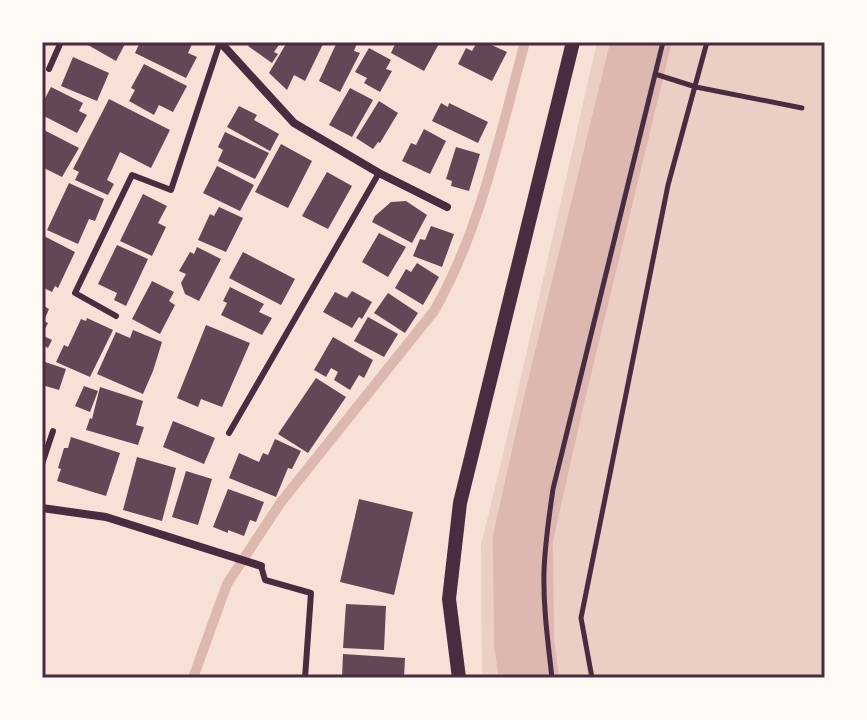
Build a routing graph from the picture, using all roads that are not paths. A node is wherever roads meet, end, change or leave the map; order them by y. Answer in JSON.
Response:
{"nodes":[{"id":1,"x":61,"y":42,"type":"edge"},
{"id":2,"x":220,"y":42,"type":"edge"},
{"id":3,"x":573,"y":42,"type":"edge"},
{"id":4,"x":49,"y":69,"type":"dead end"},
{"id":5,"x":379,"y":173,"type":"junction"},
{"id":6,"x":447,"y":207,"type":"dead end"},
{"id":7,"x":116,"y":316,"type":"dead end"},
{"id":8,"x":53,"y":431,"type":"dead end"},
{"id":9,"x":229,"y":433,"type":"dead end"},
{"id":10,"x":42,"y":464,"type":"edge"},
{"id":11,"x":42,"y":508,"type":"edge"},
{"id":12,"x":261,"y":566,"type":"joint"},
{"id":13,"x":305,"y":678,"type":"edge"},
{"id":14,"x":459,"y":678,"type":"edge"}],
"edges":[{"from":1,"to":4,"type":"lane"},
{"from":2,"to":5,"type":"street"},
{"from":2,"to":7,"type":"lane"},
{"from":3,"to":14,"type":"street"},
{"from":5,"to":6,"type":"street"},
{"from":5,"to":9,"type":"lane"},
{"from":8,"to":10,"type":"lane"},
{"from":11,"to":12,"type":"street"},
{"from":12,"to":13,"type":"lane"}]}
